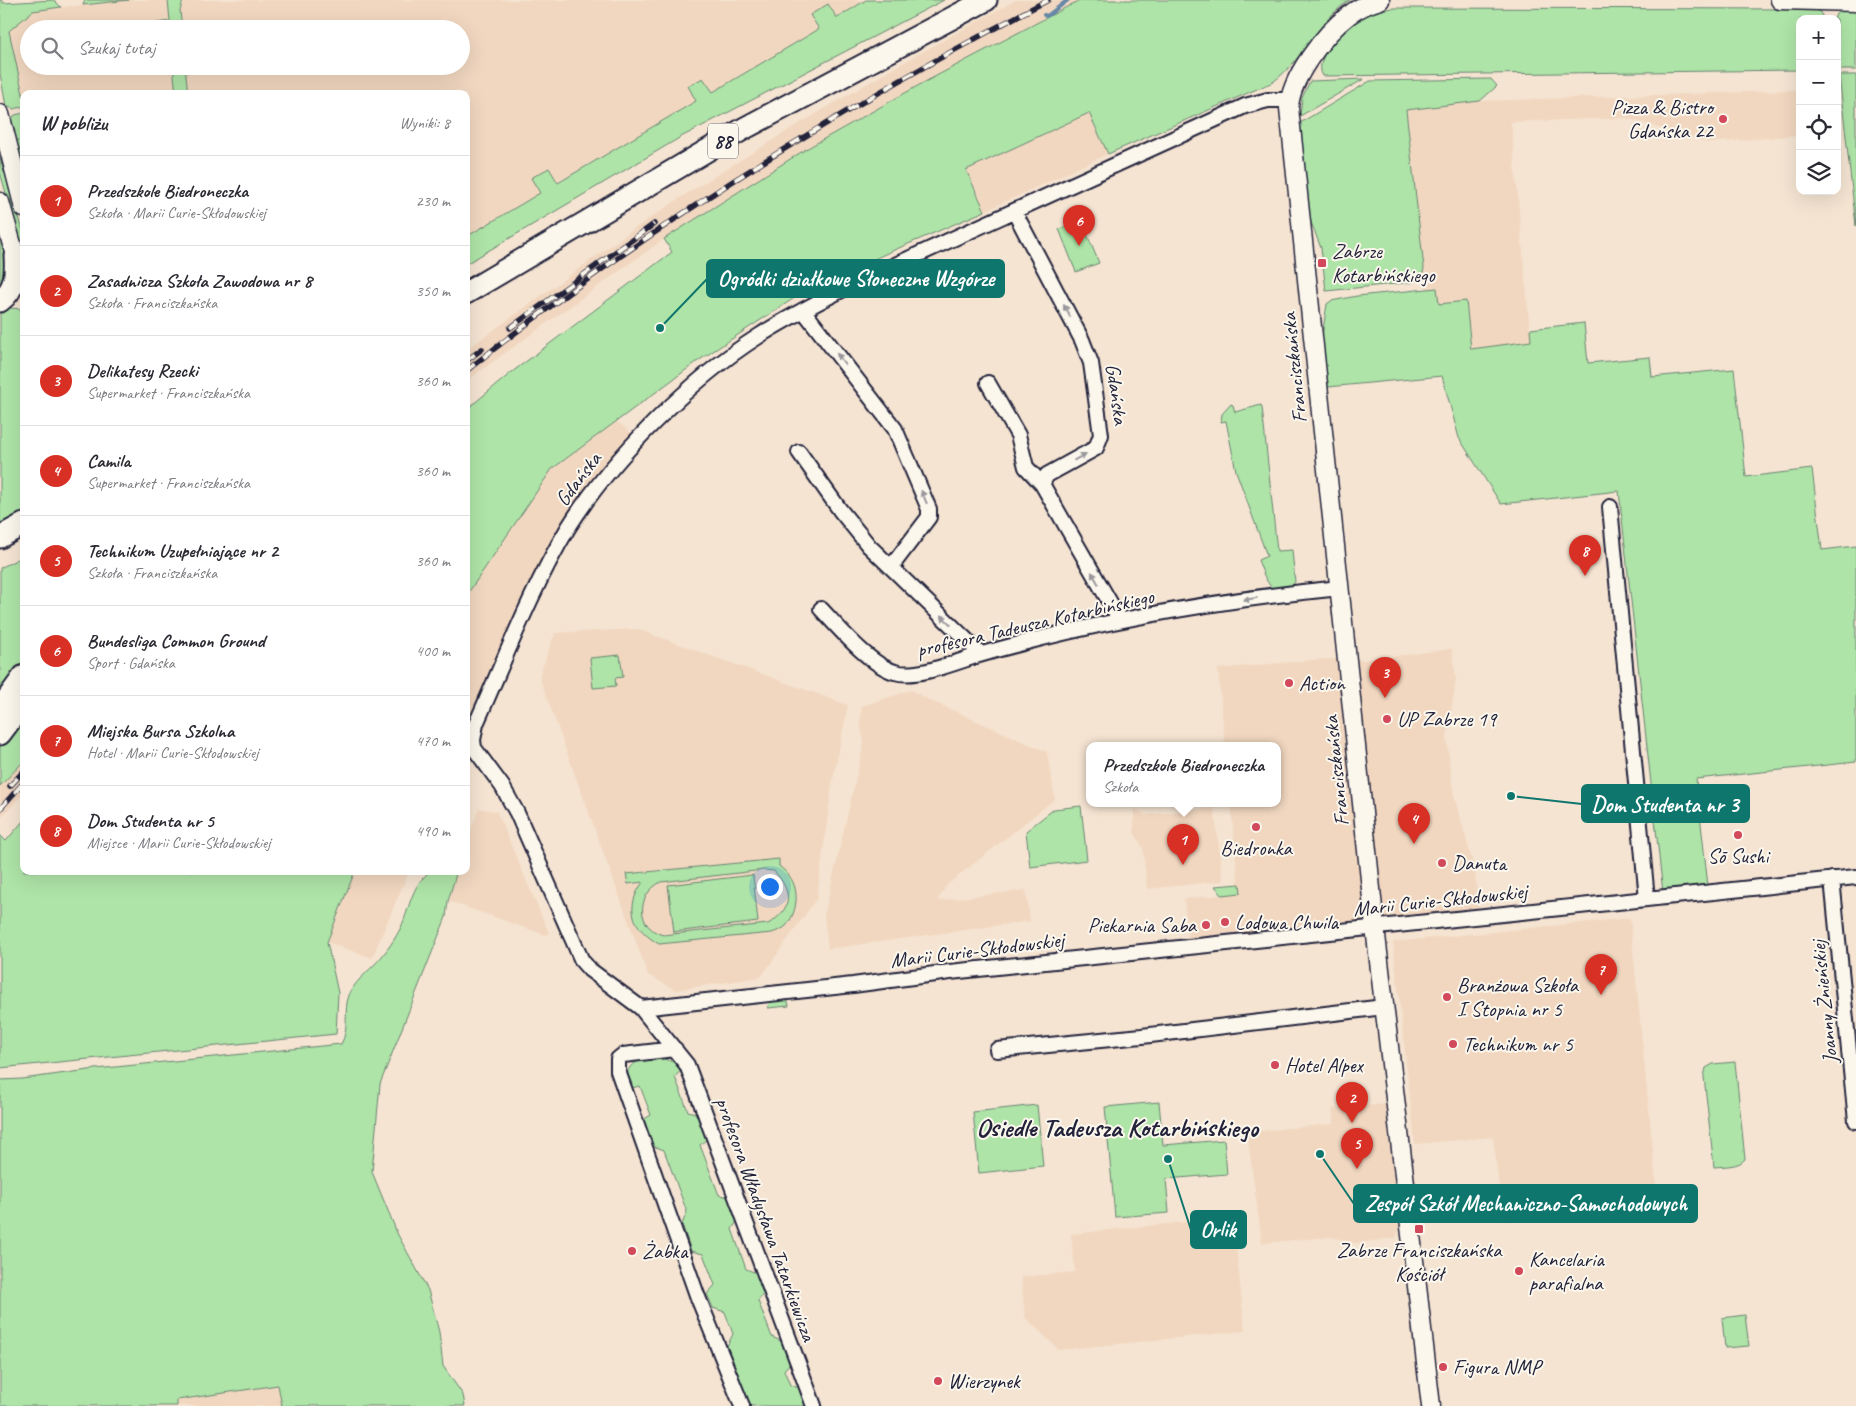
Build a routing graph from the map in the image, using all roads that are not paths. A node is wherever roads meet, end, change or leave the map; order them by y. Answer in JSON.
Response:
{"nodes":[{"id":1,"x":959,"y":0,"type":"edge"},
{"id":2,"x":986,"y":0,"type":"edge"},
{"id":3,"x":1380,"y":0,"type":"edge"},
{"id":4,"x":1780,"y":0,"type":"edge"},
{"id":5,"x":1856,"y":2,"type":"edge"},
{"id":6,"x":1289,"y":100,"type":"junction"},
{"id":7,"x":0,"y":114,"type":"edge"},
{"id":8,"x":0,"y":139,"type":"edge"},
{"id":9,"x":20,"y":195,"type":"edge"},
{"id":10,"x":20,"y":198,"type":"edge"},
{"id":11,"x":0,"y":202,"type":"edge"},
{"id":12,"x":1014,"y":211,"type":"junction"},
{"id":13,"x":15,"y":255,"type":"junction"},
{"id":14,"x":20,"y":271,"type":"edge"},
{"id":15,"x":470,"y":278,"type":"edge"},
{"id":16,"x":470,"y":291,"type":"edge"},
{"id":17,"x":0,"y":303,"type":"edge"},
{"id":18,"x":20,"y":304,"type":"edge"},
{"id":19,"x":803,"y":310,"type":"junction"},
{"id":20,"x":988,"y":383,"type":"dead end"},
{"id":21,"x":799,"y":452,"type":"dead end"},
{"id":22,"x":1042,"y":484,"type":"junction"},
{"id":23,"x":1610,"y":507,"type":"dead end"},
{"id":24,"x":20,"y":526,"type":"edge"},
{"id":25,"x":0,"y":537,"type":"edge"},
{"id":26,"x":20,"y":540,"type":"edge"},
{"id":27,"x":0,"y":550,"type":"edge"},
{"id":28,"x":892,"y":567,"type":"junction"},
{"id":29,"x":1340,"y":588,"type":"junction"},
{"id":30,"x":821,"y":609,"type":"dead end"},
{"id":31,"x":1120,"y":620,"type":"junction"},
{"id":32,"x":981,"y":654,"type":"junction"},
{"id":33,"x":20,"y":682,"type":"edge"},
{"id":34,"x":20,"y":707,"type":"edge"},
{"id":35,"x":0,"y":709,"type":"edge"},
{"id":36,"x":0,"y":734,"type":"edge"},
{"id":37,"x":473,"y":740,"type":"joint"},
{"id":38,"x":1856,"y":877,"type":"edge"},
{"id":39,"x":1832,"y":879,"type":"junction"},
{"id":40,"x":1647,"y":899,"type":"junction"},
{"id":41,"x":1375,"y":927,"type":"junction"},
{"id":42,"x":1384,"y":1007,"type":"junction"},
{"id":43,"x":641,"y":1008,"type":"junction"},
{"id":44,"x":675,"y":1049,"type":"junction"},
{"id":45,"x":997,"y":1050,"type":"dead end"},
{"id":46,"x":1856,"y":1121,"type":"edge"},
{"id":47,"x":742,"y":1406,"type":"edge"},
{"id":48,"x":814,"y":1406,"type":"edge"},
{"id":49,"x":1431,"y":1406,"type":"edge"}],
"edges":[{"from":1,"to":15,"type":"main road","number":"88"},
{"from":2,"to":16,"type":"main road","number":"88"},
{"from":3,"to":6,"type":"street"},
{"from":4,"to":5,"type":"street"},
{"from":6,"to":12,"type":"street","name":"Gdańska"},
{"from":6,"to":29,"type":"street","name":"Franciszkańska"},
{"from":7,"to":9,"type":"street"},
{"from":8,"to":10,"type":"street"},
{"from":11,"to":13,"type":"street"},
{"from":12,"to":19,"type":"street","name":"Gdańska"},
{"from":22,"to":12,"type":"street","name":"Gdańska","one_way":true},
{"from":13,"to":14,"type":"main road"},
{"from":13,"to":17,"type":"main road"},
{"from":17,"to":18,"type":"main road"},
{"from":28,"to":19,"type":"street","one_way":true},
{"from":19,"to":37,"type":"street","name":"Gdańska"},
{"from":20,"to":22,"type":"street"},
{"from":21,"to":28,"type":"street"},
{"from":31,"to":22,"type":"street","one_way":true},
{"from":23,"to":40,"type":"street"},
{"from":24,"to":25,"type":"main road"},
{"from":26,"to":27,"type":"main road"},
{"from":32,"to":28,"type":"street","one_way":true},
{"from":29,"to":31,"type":"street","name":"profesora Tadeusza Kotarbińskiego","one_way":true},
{"from":29,"to":41,"type":"street","name":"Franciszkańska"},
{"from":30,"to":32,"type":"street","name":"profesora Tadeusza Kotarbińskiego"},
{"from":31,"to":32,"type":"street","name":"profesora Tadeusza Kotarbińskiego"},
{"from":33,"to":35,"type":"main road"},
{"from":34,"to":36,"type":"main road"},
{"from":37,"to":43,"type":"street","name":"profesora Władysława Tatarkiewicza"},
{"from":38,"to":39,"type":"street","name":"Marii Curie-Skłodowskiej"},
{"from":39,"to":40,"type":"street","name":"Marii Curie-Skłodowskiej"},
{"from":39,"to":46,"type":"street","name":"Joanny Żnieńskiej"},
{"from":40,"to":41,"type":"street","name":"Marii Curie-Skłodowskiej"},
{"from":41,"to":42,"type":"street","name":"Franciszkańska"},
{"from":41,"to":43,"type":"street","name":"Marii Curie-Skłodowskiej"},
{"from":42,"to":45,"type":"street"},
{"from":42,"to":49,"type":"street","name":"Franciszkańska"},
{"from":43,"to":44,"type":"street","name":"profesora Władysława Tatarkiewicza"},
{"from":44,"to":47,"type":"street"},
{"from":44,"to":48,"type":"street","name":"profesora Władysława Tatarkiewicza"}]}
